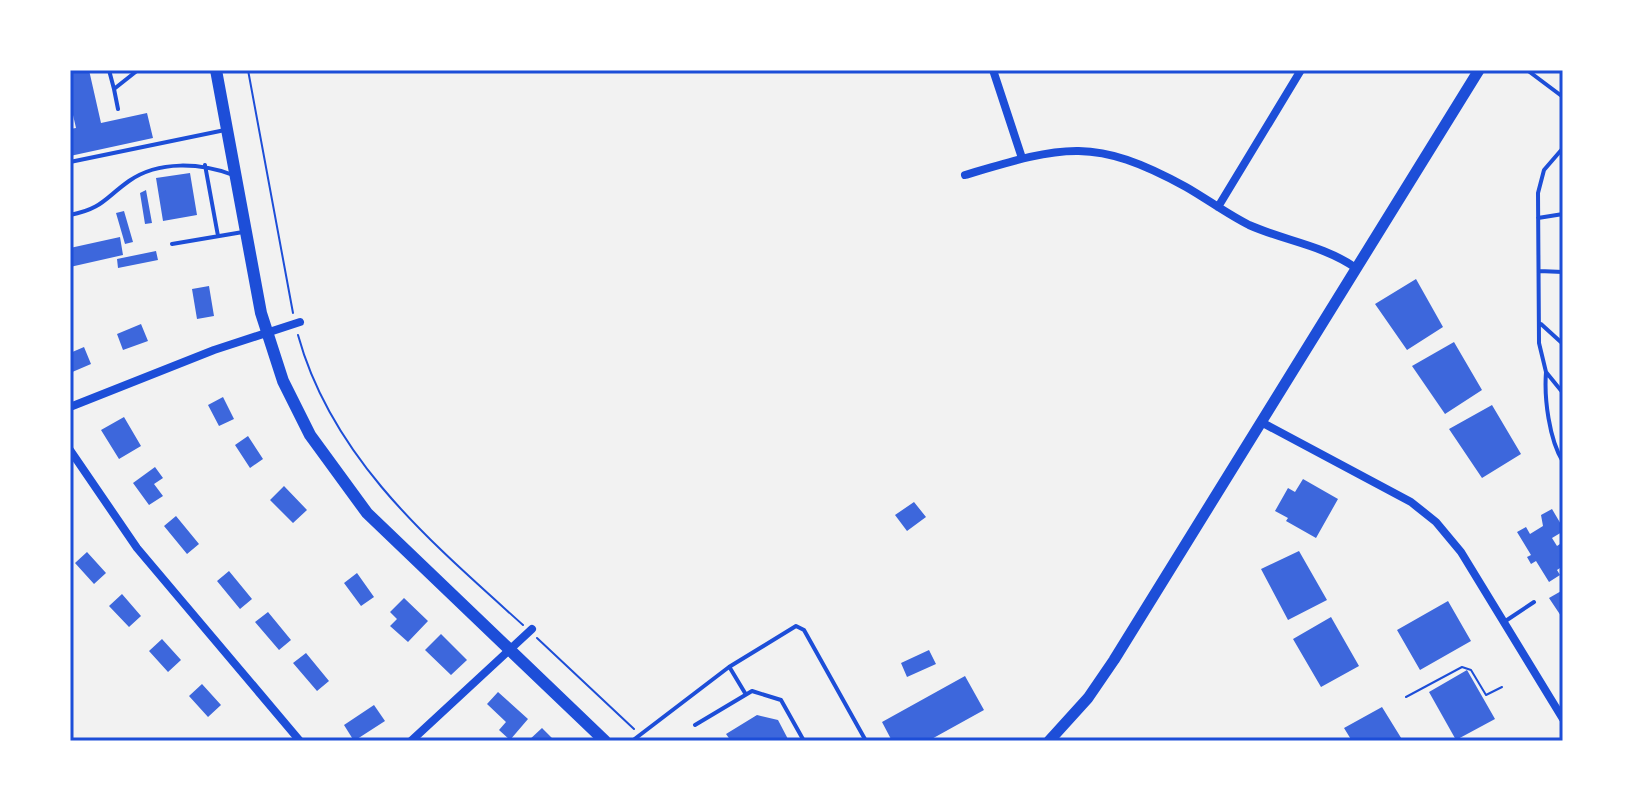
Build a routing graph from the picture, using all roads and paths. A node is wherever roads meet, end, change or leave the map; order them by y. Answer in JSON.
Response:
{"nodes":[{"id":1,"x":109,"y":70,"type":"edge"},
{"id":2,"x":138,"y":70,"type":"edge"},
{"id":3,"x":216,"y":70,"type":"edge"},
{"id":4,"x":248,"y":70,"type":"edge"},
{"id":5,"x":993,"y":70,"type":"edge"},
{"id":6,"x":1301,"y":70,"type":"edge"},
{"id":7,"x":1479,"y":70,"type":"edge"},
{"id":8,"x":1527,"y":70,"type":"edge"},
{"id":9,"x":114,"y":89,"type":"junction"},
{"id":10,"x":1563,"y":97,"type":"edge"},
{"id":11,"x":118,"y":109,"type":"dead end"},
{"id":12,"x":227,"y":129,"type":"junction"},
{"id":13,"x":1563,"y":148,"type":"edge"},
{"id":14,"x":1022,"y":158,"type":"junction"},
{"id":15,"x":70,"y":162,"type":"edge"},
{"id":16,"x":205,"y":165,"type":"junction"},
{"id":17,"x":965,"y":175,"type":"dead end"},
{"id":18,"x":235,"y":176,"type":"junction"},
{"id":19,"x":1218,"y":207,"type":"junction"},
{"id":20,"x":1563,"y":214,"type":"edge"},
{"id":21,"x":70,"y":215,"type":"edge"},
{"id":22,"x":1538,"y":218,"type":"junction"},
{"id":23,"x":245,"y":232,"type":"junction"},
{"id":24,"x":218,"y":236,"type":"junction"},
{"id":25,"x":172,"y":244,"type":"dead end"},
{"id":26,"x":1356,"y":268,"type":"junction"},
{"id":27,"x":1539,"y":271,"type":"junction"},
{"id":28,"x":1563,"y":272,"type":"edge"},
{"id":29,"x":292,"y":308,"type":"dead end"},
{"id":30,"x":300,"y":322,"type":"dead end"},
{"id":31,"x":1540,"y":323,"type":"junction"},
{"id":32,"x":266,"y":331,"type":"junction"},
{"id":33,"x":299,"y":337,"type":"dead end"},
{"id":34,"x":1563,"y":344,"type":"edge"},
{"id":35,"x":1546,"y":372,"type":"junction"},
{"id":36,"x":1563,"y":393,"type":"edge"},
{"id":37,"x":70,"y":407,"type":"edge"},
{"id":38,"x":1261,"y":422,"type":"junction"},
{"id":39,"x":70,"y":450,"type":"edge"},
{"id":40,"x":1563,"y":462,"type":"edge"},
{"id":41,"x":1534,"y":602,"type":"dead end"},
{"id":42,"x":519,"y":622,"type":"dead end"},
{"id":43,"x":1504,"y":622,"type":"junction"},
{"id":44,"x":532,"y":629,"type":"dead end"},
{"id":45,"x":540,"y":641,"type":"dead end"},
{"id":46,"x":512,"y":651,"type":"junction"},
{"id":47,"x":729,"y":667,"type":"junction"},
{"id":48,"x":1502,"y":687,"type":"dead end"},
{"id":49,"x":745,"y":693,"type":"junction"},
{"id":50,"x":1406,"y":697,"type":"dead end"},
{"id":51,"x":1563,"y":719,"type":"edge"},
{"id":52,"x":695,"y":725,"type":"dead end"},
{"id":53,"x":631,"y":727,"type":"dead end"},
{"id":54,"x":300,"y":741,"type":"edge"},
{"id":55,"x":411,"y":741,"type":"edge"},
{"id":56,"x":605,"y":741,"type":"edge"},
{"id":57,"x":632,"y":741,"type":"edge"},
{"id":58,"x":804,"y":741,"type":"edge"},
{"id":59,"x":866,"y":741,"type":"edge"},
{"id":60,"x":1049,"y":741,"type":"edge"}],
"edges":[{"from":1,"to":9,"type":"lane"},
{"from":2,"to":9,"type":"lane"},
{"from":3,"to":12,"type":"main road"},
{"from":4,"to":29,"type":"path"},
{"from":5,"to":14,"type":"street"},
{"from":6,"to":19,"type":"street"},
{"from":7,"to":26,"type":"main road"},
{"from":8,"to":10,"type":"lane"},
{"from":9,"to":11,"type":"lane"},
{"from":12,"to":15,"type":"lane"},
{"from":12,"to":18,"type":"main road"},
{"from":13,"to":22,"type":"lane"},
{"from":14,"to":17,"type":"street"},
{"from":14,"to":19,"type":"street"},
{"from":16,"to":18,"type":"lane"},
{"from":16,"to":21,"type":"lane"},
{"from":16,"to":24,"type":"lane"},
{"from":18,"to":23,"type":"main road"},
{"from":19,"to":26,"type":"street"},
{"from":20,"to":22,"type":"lane"},
{"from":22,"to":27,"type":"lane"},
{"from":23,"to":24,"type":"lane"},
{"from":23,"to":32,"type":"main road"},
{"from":24,"to":25,"type":"lane"},
{"from":26,"to":38,"type":"main road"},
{"from":27,"to":28,"type":"lane"},
{"from":27,"to":31,"type":"lane"},
{"from":30,"to":32,"type":"street"},
{"from":31,"to":34,"type":"lane"},
{"from":31,"to":35,"type":"lane"},
{"from":32,"to":37,"type":"street"},
{"from":32,"to":46,"type":"main road"},
{"from":33,"to":42,"type":"path"},
{"from":35,"to":36,"type":"lane"},
{"from":35,"to":40,"type":"lane"},
{"from":38,"to":43,"type":"street"},
{"from":38,"to":60,"type":"main road"},
{"from":39,"to":54,"type":"street"},
{"from":41,"to":43,"type":"lane"},
{"from":43,"to":51,"type":"street"},
{"from":44,"to":46,"type":"street"},
{"from":45,"to":53,"type":"path"},
{"from":46,"to":55,"type":"street"},
{"from":46,"to":56,"type":"main road"},
{"from":47,"to":49,"type":"lane"},
{"from":47,"to":57,"type":"lane"},
{"from":47,"to":59,"type":"lane"},
{"from":48,"to":50,"type":"path"},
{"from":49,"to":52,"type":"lane"},
{"from":49,"to":58,"type":"lane"}]}
